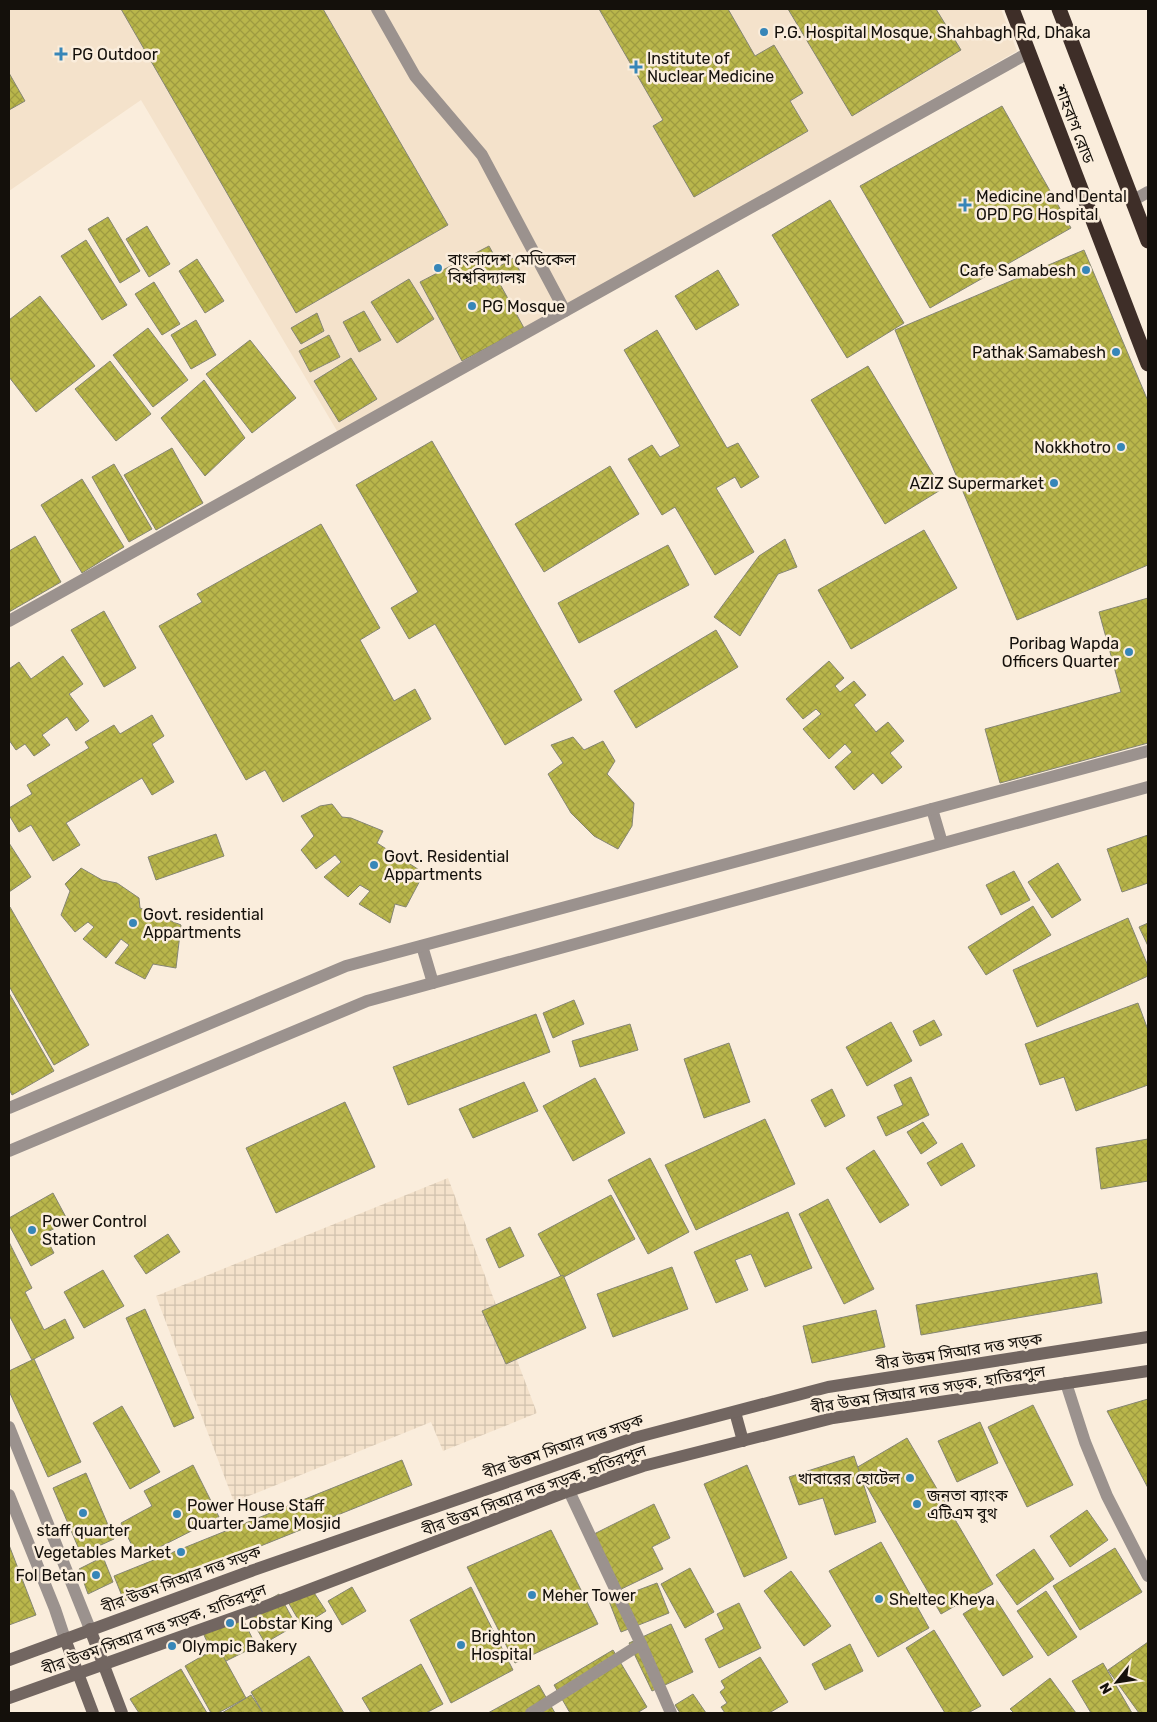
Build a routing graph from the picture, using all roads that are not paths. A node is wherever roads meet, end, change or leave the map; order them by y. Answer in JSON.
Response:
{"nodes":[{"id":1,"x":377,"y":9,"type":"edge"},
{"id":2,"x":1012,"y":9,"type":"edge"},
{"id":3,"x":1059,"y":9,"type":"edge"},
{"id":4,"x":1028,"y":53,"type":"junction"},
{"id":5,"x":1148,"y":192,"type":"edge"},
{"id":6,"x":1132,"y":201,"type":"junction"},
{"id":7,"x":1148,"y":241,"type":"edge"},
{"id":8,"x":565,"y":310,"type":"junction"},
{"id":9,"x":1148,"y":364,"type":"edge"},
{"id":10,"x":9,"y":621,"type":"edge"},
{"id":11,"x":1148,"y":751,"type":"edge"},
{"id":12,"x":1148,"y":787,"type":"edge"},
{"id":13,"x":932,"y":809,"type":"junction"},
{"id":14,"x":942,"y":843,"type":"junction"},
{"id":15,"x":422,"y":946,"type":"junction"},
{"id":16,"x":433,"y":983,"type":"junction"},
{"id":17,"x":9,"y":1108,"type":"edge"},
{"id":18,"x":9,"y":1151,"type":"edge"},
{"id":19,"x":1148,"y":1337,"type":"edge"},
{"id":20,"x":1148,"y":1371,"type":"edge"},
{"id":21,"x":1066,"y":1383,"type":"junction"},
{"id":22,"x":735,"y":1412,"type":"junction"},
{"id":23,"x":9,"y":1427,"type":"edge"},
{"id":24,"x":744,"y":1441,"type":"junction"},
{"id":25,"x":569,"y":1491,"type":"junction"},
{"id":26,"x":9,"y":1495,"type":"edge"},
{"id":27,"x":1148,"y":1576,"type":"edge"},
{"id":28,"x":90,"y":1629,"type":"junction"},
{"id":29,"x":65,"y":1639,"type":"junction"},
{"id":30,"x":641,"y":1644,"type":"junction"},
{"id":31,"x":9,"y":1660,"type":"edge"},
{"id":32,"x":103,"y":1664,"type":"junction"},
{"id":33,"x":78,"y":1673,"type":"junction"},
{"id":34,"x":9,"y":1698,"type":"edge"},
{"id":35,"x":93,"y":1713,"type":"edge"},
{"id":36,"x":122,"y":1713,"type":"edge"},
{"id":37,"x":530,"y":1713,"type":"edge"},
{"id":38,"x":671,"y":1713,"type":"edge"}],
"edges":[{"from":1,"to":8,"type":"street"},
{"from":2,"to":4,"type":"highway","name":"শাহবাগ রোড"},
{"from":3,"to":6,"type":"highway","name":"শাহবাগ রোড"},
{"from":4,"to":8,"type":"street"},
{"from":4,"to":9,"type":"highway","name":"শাহবাগ রোড"},
{"from":5,"to":6,"type":"street"},
{"from":6,"to":7,"type":"highway","name":"শাহবাগ রোড"},
{"from":8,"to":10,"type":"street"},
{"from":11,"to":13,"type":"street"},
{"from":12,"to":14,"type":"street"},
{"from":13,"to":14,"type":"street"},
{"from":13,"to":15,"type":"street"},
{"from":14,"to":16,"type":"street"},
{"from":15,"to":16,"type":"street"},
{"from":15,"to":17,"type":"street"},
{"from":16,"to":18,"type":"street"},
{"from":19,"to":22,"type":"main road","name":"বীর উত্তম সিআর দত্ত সড়ক"},
{"from":20,"to":21,"type":"main road","name":"বীর উত্তম সিআর দত্ত সড়ক, হাতিরপুল"},
{"from":21,"to":24,"type":"main road","name":"বীর উত্তম সিআর দত্ত সড়ক, হাতিরপুল"},
{"from":21,"to":27,"type":"street"},
{"from":22,"to":24,"type":"main road"},
{"from":22,"to":28,"type":"main road","name":"বীর উত্তম সিআর দত্ত সড়ক"},
{"from":23,"to":28,"type":"street"},
{"from":24,"to":25,"type":"main road","name":"বীর উত্তম সিআর দত্ত সড়ক, হাতিরপুল"},
{"from":25,"to":30,"type":"street"},
{"from":25,"to":32,"type":"main road","name":"বীর উত্তম সিআর দত্ত সড়ক, হাতিরপুল"},
{"from":26,"to":29,"type":"street"},
{"from":28,"to":29,"type":"main road","name":"বীর উত্তম সিআর দত্ত সড়ক"},
{"from":28,"to":32,"type":"main road"},
{"from":29,"to":31,"type":"main road","name":"বীর উত্তম সিআর দত্ত সড়ক"},
{"from":29,"to":33,"type":"main road"},
{"from":30,"to":37,"type":"street"},
{"from":30,"to":38,"type":"street"},
{"from":32,"to":33,"type":"main road","name":"বীর উত্তম সিআর দত্ত সড়ক, হাতিরপুল"},
{"from":32,"to":36,"type":"main road"},
{"from":33,"to":34,"type":"main road","name":"বীর উত্তম সিআর দত্ত সড়ক, হাতিরপুল"},
{"from":33,"to":35,"type":"main road"}]}
